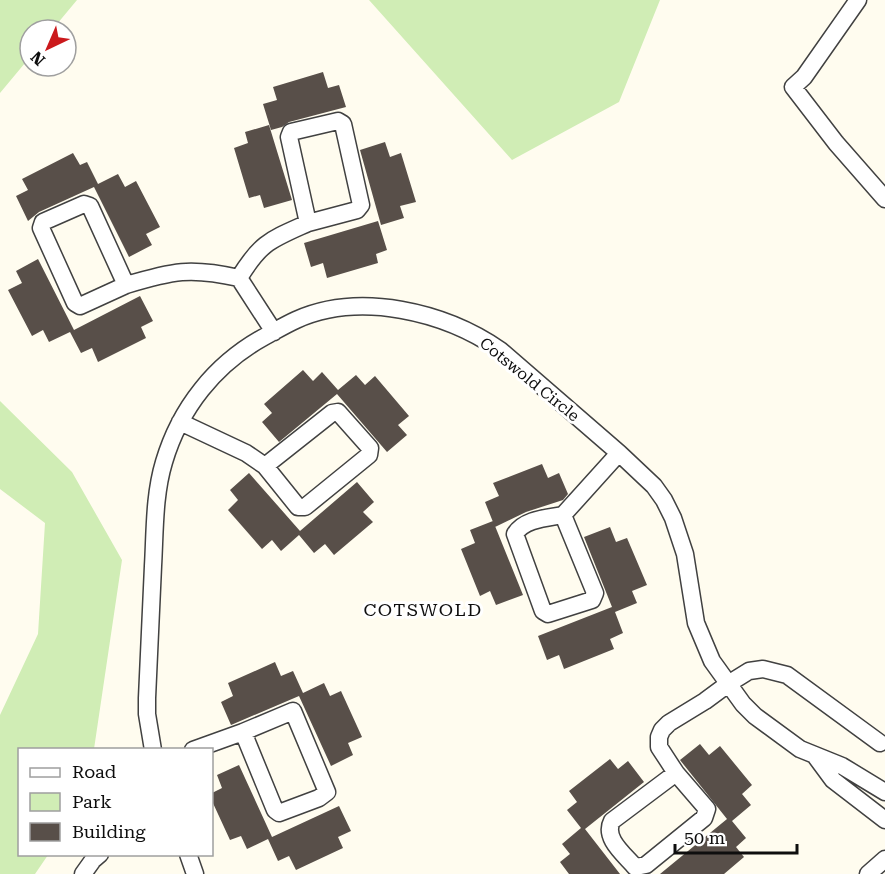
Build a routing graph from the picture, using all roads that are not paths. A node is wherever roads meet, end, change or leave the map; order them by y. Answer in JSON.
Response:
{"nodes":[{"id":1,"x":858,"y":0,"type":"edge"},
{"id":2,"x":885,"y":199,"type":"edge"},
{"id":3,"x":308,"y":223,"type":"junction"},
{"id":4,"x":239,"y":278,"type":"junction"},
{"id":5,"x":126,"y":285,"type":"junction"},
{"id":6,"x":274,"y":332,"type":"junction"},
{"id":7,"x":180,"y":422,"type":"junction"},
{"id":8,"x":619,"y":453,"type":"junction"},
{"id":9,"x":265,"y":466,"type":"junction"},
{"id":10,"x":563,"y":515,"type":"junction"},
{"id":11,"x":728,"y":684,"type":"junction"},
{"id":12,"x":243,"y":732,"type":"junction"},
{"id":13,"x":880,"y":743,"type":"dead end"},
{"id":14,"x":153,"y":748,"type":"edge"},
{"id":15,"x":199,"y":748,"type":"edge"},
{"id":16,"x":815,"y":757,"type":"junction"},
{"id":17,"x":676,"y":773,"type":"junction"},
{"id":18,"x":885,"y":792,"type":"edge"},
{"id":19,"x":885,"y":820,"type":"edge"},
{"id":20,"x":99,"y":856,"type":"edge"},
{"id":21,"x":188,"y":856,"type":"edge"},
{"id":22,"x":885,"y":858,"type":"edge"},
{"id":23,"x":83,"y":874,"type":"edge"},
{"id":24,"x":195,"y":874,"type":"edge"},
{"id":25,"x":868,"y":874,"type":"edge"}],
"edges":[{"from":1,"to":2,"type":"street"},
{"from":3,"to":3,"type":"street"},
{"from":3,"to":4,"type":"street"},
{"from":4,"to":5,"type":"street"},
{"from":4,"to":6,"type":"street"},
{"from":5,"to":5,"type":"street"},
{"from":6,"to":7,"type":"street","name":"Cotswold Circle"},
{"from":6,"to":8,"type":"street","name":"Cotswold Circle"},
{"from":7,"to":9,"type":"street"},
{"from":7,"to":14,"type":"street","name":"Cotswold Circle"},
{"from":8,"to":10,"type":"street"},
{"from":8,"to":11,"type":"street","name":"Cotswold Circle"},
{"from":9,"to":9,"type":"street"},
{"from":10,"to":10,"type":"street"},
{"from":11,"to":13,"type":"street"},
{"from":11,"to":16,"type":"street","name":"Cotswold Circle"},
{"from":11,"to":17,"type":"street"},
{"from":12,"to":12,"type":"street"},
{"from":12,"to":15,"type":"street"},
{"from":16,"to":18,"type":"street","name":"Cotswold Circle"},
{"from":16,"to":19,"type":"street","name":"Cotswold Circle"},
{"from":17,"to":17,"type":"street"},
{"from":20,"to":23,"type":"street"},
{"from":21,"to":24,"type":"street"},
{"from":22,"to":25,"type":"street"}]}
